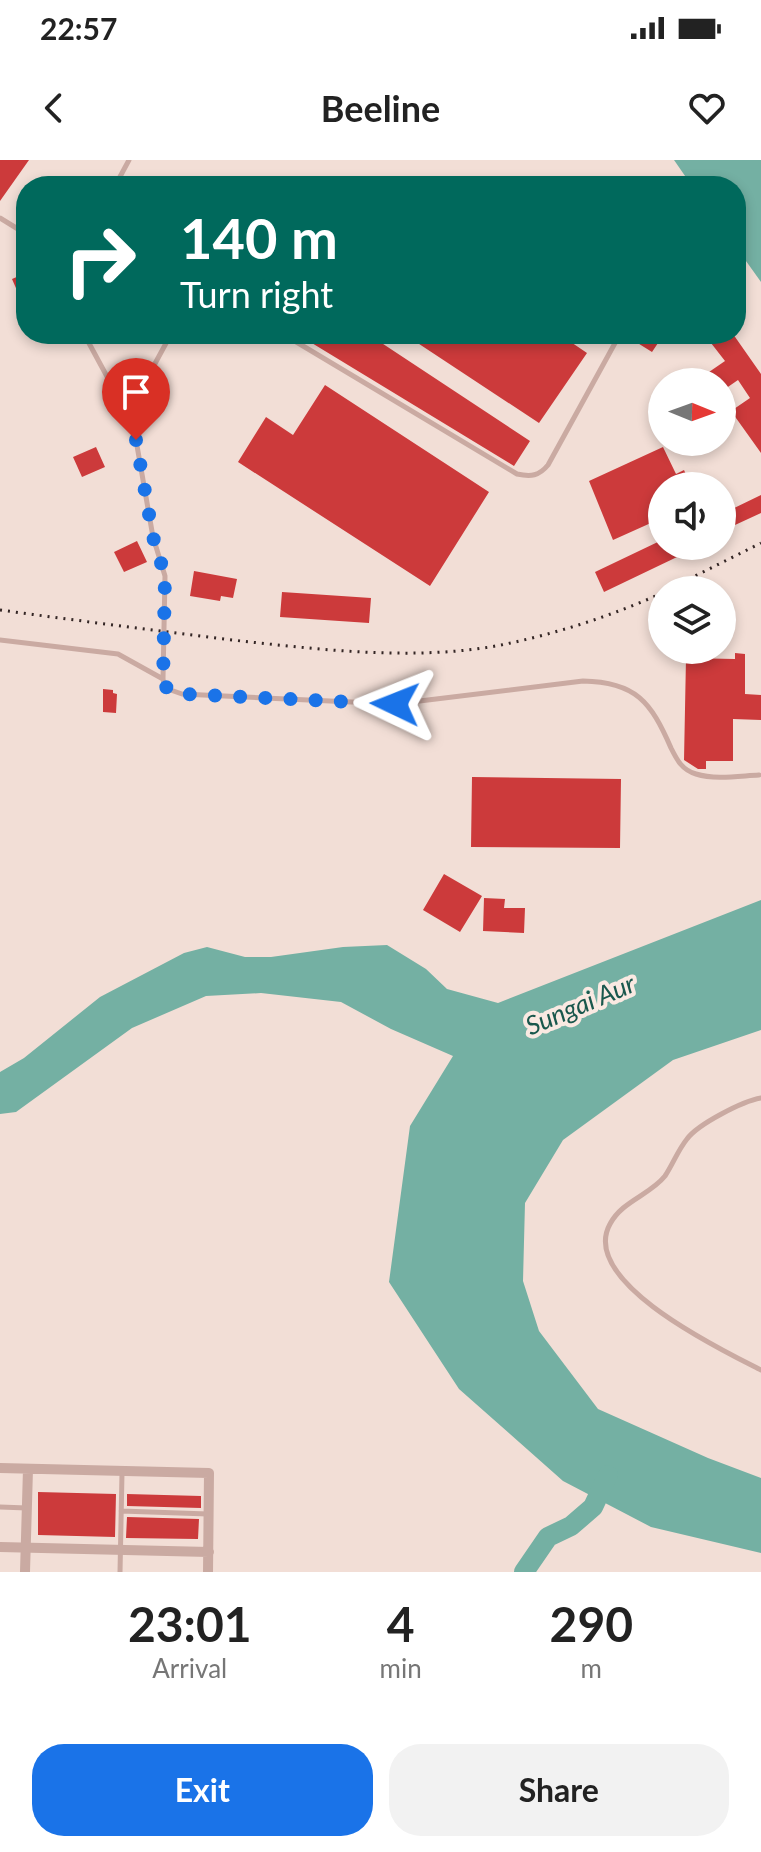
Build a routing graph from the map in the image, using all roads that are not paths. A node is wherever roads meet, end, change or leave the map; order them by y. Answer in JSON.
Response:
{"nodes":[{"id":1,"x":89,"y":344,"type":"edge"},
{"id":2,"x":165,"y":344,"type":"edge"},
{"id":3,"x":300,"y":344,"type":"edge"},
{"id":4,"x":615,"y":344,"type":"edge"},
{"id":5,"x":134,"y":413,"type":"junction"},
{"id":6,"x":0,"y":640,"type":"edge"},
{"id":7,"x":163,"y":679,"type":"junction"},
{"id":8,"x":759,"y":775,"type":"dead end"},
{"id":9,"x":761,"y":1098,"type":"edge"},
{"id":10,"x":761,"y":1370,"type":"edge"},
{"id":11,"x":0,"y":1468,"type":"edge"},
{"id":12,"x":28,"y":1469,"type":"junction"},
{"id":13,"x":122,"y":1473,"type":"junction"},
{"id":14,"x":0,"y":1507,"type":"edge"},
{"id":15,"x":27,"y":1508,"type":"junction"},
{"id":16,"x":121,"y":1511,"type":"junction"},
{"id":17,"x":209,"y":1514,"type":"junction"},
{"id":18,"x":0,"y":1547,"type":"edge"},
{"id":19,"x":26,"y":1548,"type":"junction"},
{"id":20,"x":120,"y":1551,"type":"junction"},
{"id":21,"x":209,"y":1552,"type":"junction"},
{"id":22,"x":25,"y":1572,"type":"edge"},
{"id":23,"x":120,"y":1572,"type":"edge"},
{"id":24,"x":208,"y":1572,"type":"edge"}],
"edges":[{"from":1,"to":5,"type":"lane"},
{"from":2,"to":5,"type":"lane"},
{"from":3,"to":4,"type":"lane"},
{"from":5,"to":7,"type":"lane"},
{"from":6,"to":7,"type":"lane"},
{"from":7,"to":8,"type":"lane"},
{"from":9,"to":10,"type":"lane"},
{"from":11,"to":12,"type":"street"},
{"from":12,"to":13,"type":"street"},
{"from":12,"to":15,"type":"street"},
{"from":13,"to":16,"type":"lane"},
{"from":13,"to":17,"type":"street"},
{"from":14,"to":15,"type":"lane"},
{"from":15,"to":19,"type":"street"},
{"from":16,"to":17,"type":"lane"},
{"from":16,"to":20,"type":"lane"},
{"from":17,"to":21,"type":"street"},
{"from":18,"to":19,"type":"street"},
{"from":19,"to":20,"type":"street"},
{"from":19,"to":22,"type":"street"},
{"from":20,"to":21,"type":"street"},
{"from":20,"to":23,"type":"lane"},
{"from":21,"to":24,"type":"street"}]}
